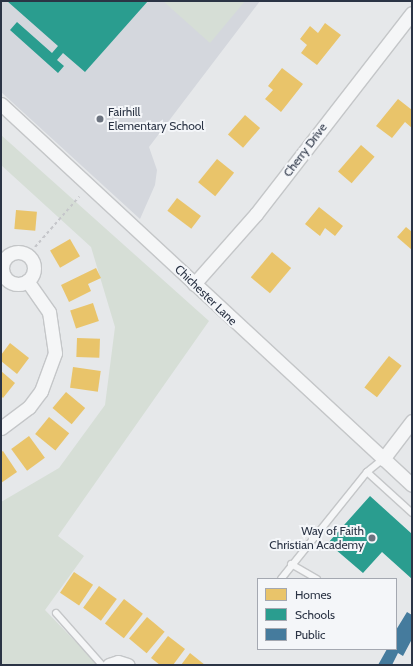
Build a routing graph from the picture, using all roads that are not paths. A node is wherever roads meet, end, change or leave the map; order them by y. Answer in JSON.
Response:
{"nodes":[{"id":1,"x":412,"y":13,"type":"edge"},
{"id":2,"x":1,"y":104,"type":"edge"},
{"id":3,"x":27,"y":281,"type":"dead end"},
{"id":4,"x":194,"y":284,"type":"junction"},
{"id":5,"x":412,"y":421,"type":"edge"},
{"id":6,"x":1,"y":428,"type":"edge"},
{"id":7,"x":383,"y":459,"type":"junction"},
{"id":8,"x":367,"y":472,"type":"junction"},
{"id":9,"x":412,"y":485,"type":"edge"},
{"id":10,"x":412,"y":513,"type":"edge"},
{"id":11,"x":291,"y":564,"type":"junction"},
{"id":12,"x":282,"y":578,"type":"edge"},
{"id":13,"x":315,"y":578,"type":"edge"},
{"id":14,"x":56,"y":613,"type":"dead end"},
{"id":15,"x":102,"y":665,"type":"edge"},
{"id":16,"x":110,"y":665,"type":"edge"},
{"id":17,"x":128,"y":665,"type":"edge"}],
"edges":[{"from":1,"to":4,"type":"street","name":"Cherry Drive"},
{"from":2,"to":4,"type":"street","name":"Chichester Lane"},
{"from":3,"to":6,"type":"street"},
{"from":4,"to":7,"type":"street","name":"Chichester Lane"},
{"from":5,"to":7,"type":"street"},
{"from":7,"to":8,"type":"lane"},
{"from":7,"to":9,"type":"street","name":"Chichester Lane"},
{"from":8,"to":10,"type":"lane"},
{"from":8,"to":11,"type":"lane"},
{"from":11,"to":12,"type":"lane"},
{"from":11,"to":13,"type":"lane"},
{"from":14,"to":15,"type":"lane"},
{"from":16,"to":17,"type":"street"}]}
